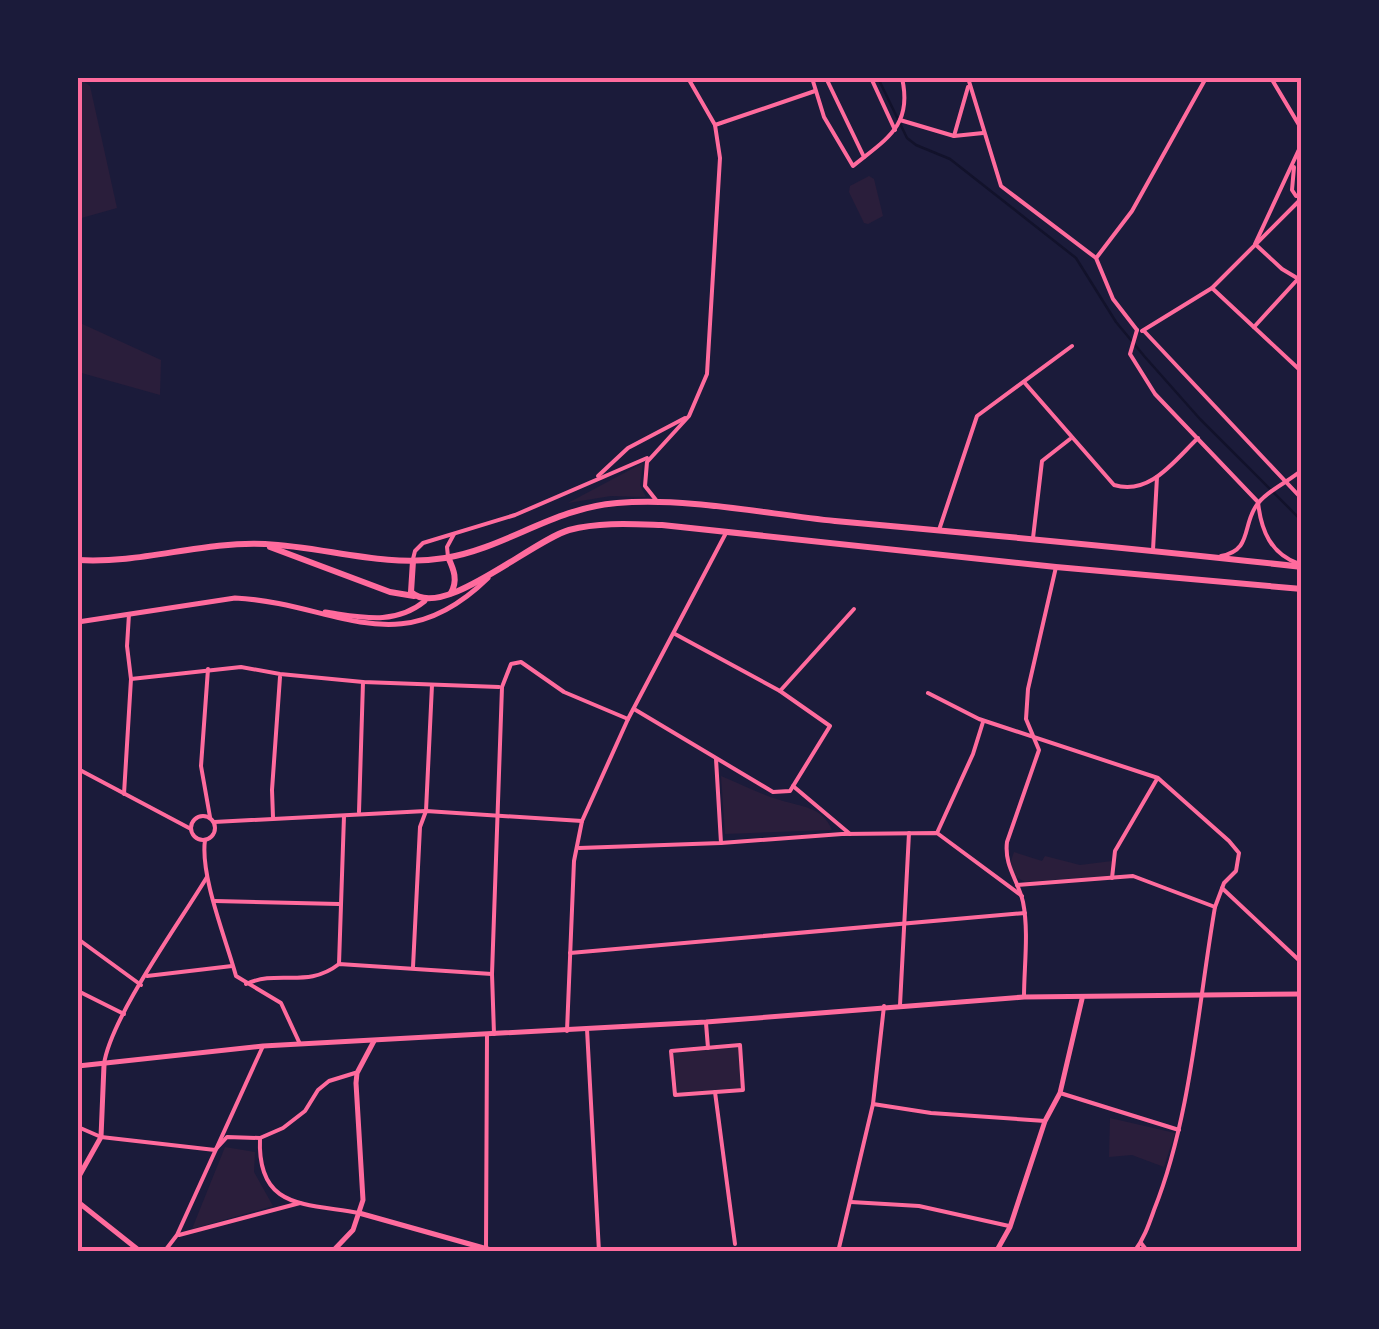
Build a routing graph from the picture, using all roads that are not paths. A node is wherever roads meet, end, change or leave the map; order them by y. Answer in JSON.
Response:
{"nodes":[{"id":1,"x":688,"y":78,"type":"edge"},
{"id":2,"x":812,"y":78,"type":"edge"},
{"id":3,"x":826,"y":78,"type":"edge"},
{"id":4,"x":871,"y":78,"type":"edge"},
{"id":5,"x":902,"y":78,"type":"edge"},
{"id":6,"x":1206,"y":78,"type":"edge"},
{"id":7,"x":1271,"y":78,"type":"edge"},
{"id":8,"x":969,"y":80,"type":"edge"},
{"id":9,"x":816,"y":91,"type":"junction"},
{"id":10,"x":900,"y":120,"type":"junction"},
{"id":11,"x":715,"y":125,"type":"junction"},
{"id":12,"x":895,"y":130,"type":"junction"},
{"id":13,"x":1302,"y":130,"type":"edge"},
{"id":14,"x":985,"y":133,"type":"junction"},
{"id":15,"x":954,"y":136,"type":"junction"},
{"id":16,"x":1302,"y":144,"type":"edge"},
{"id":17,"x":864,"y":157,"type":"junction"},
{"id":18,"x":1295,"y":162,"type":"junction"},
{"id":19,"x":1302,"y":197,"type":"edge"},
{"id":20,"x":1255,"y":244,"type":"junction"},
{"id":21,"x":1096,"y":258,"type":"junction"},
{"id":22,"x":1300,"y":280,"type":"edge"},
{"id":23,"x":1212,"y":288,"type":"junction"},
{"id":24,"x":1254,"y":327,"type":"junction"},
{"id":25,"x":1141,"y":331,"type":"junction"},
{"id":26,"x":1072,"y":346,"type":"dead end"},
{"id":27,"x":1302,"y":372,"type":"edge"},
{"id":28,"x":1024,"y":382,"type":"junction"},
{"id":29,"x":689,"y":416,"type":"junction"},
{"id":30,"x":1198,"y":438,"type":"junction"},
{"id":31,"x":1070,"y":439,"type":"junction"},
{"id":32,"x":651,"y":456,"type":"junction"},
{"id":33,"x":1302,"y":470,"type":"edge"},
{"id":34,"x":1157,"y":477,"type":"junction"},
{"id":35,"x":594,"y":480,"type":"junction"},
{"id":36,"x":1286,"y":483,"type":"junction"},
{"id":37,"x":1302,"y":498,"type":"edge"},
{"id":38,"x":1258,"y":502,"type":"junction"},
{"id":39,"x":659,"y":503,"type":"junction"},
{"id":40,"x":939,"y":530,"type":"junction"},
{"id":41,"x":455,"y":532,"type":"junction"},
{"id":42,"x":727,"y":532,"type":"junction"},
{"id":43,"x":1033,"y":538,"type":"junction"},
{"id":44,"x":265,"y":544,"type":"junction"},
{"id":45,"x":1154,"y":550,"type":"junction"},
{"id":46,"x":448,"y":557,"type":"junction"},
{"id":47,"x":1217,"y":557,"type":"junction"},
{"id":48,"x":78,"y":560,"type":"edge"},
{"id":49,"x":413,"y":561,"type":"junction"},
{"id":50,"x":1302,"y":566,"type":"edge"},
{"id":51,"x":1056,"y":567,"type":"junction"},
{"id":52,"x":497,"y":569,"type":"junction"},
{"id":53,"x":1302,"y":589,"type":"edge"},
{"id":54,"x":449,"y":596,"type":"junction"},
{"id":55,"x":416,"y":597,"type":"junction"},
{"id":56,"x":425,"y":601,"type":"junction"},
{"id":57,"x":287,"y":606,"type":"junction"},
{"id":58,"x":854,"y":609,"type":"dead end"},
{"id":59,"x":129,"y":614,"type":"junction"},
{"id":60,"x":440,"y":615,"type":"junction"},
{"id":61,"x":78,"y":622,"type":"edge"},
{"id":62,"x":674,"y":634,"type":"junction"},
{"id":63,"x":208,"y":670,"type":"junction"},
{"id":64,"x":280,"y":674,"type":"junction"},
{"id":65,"x":131,"y":679,"type":"junction"},
{"id":66,"x":364,"y":682,"type":"junction"},
{"id":67,"x":432,"y":685,"type":"junction"},
{"id":68,"x":502,"y":687,"type":"junction"},
{"id":69,"x":780,"y":690,"type":"junction"},
{"id":70,"x":928,"y":693,"type":"dead end"},
{"id":71,"x":634,"y":709,"type":"junction"},
{"id":72,"x":628,"y":720,"type":"junction"},
{"id":73,"x":984,"y":720,"type":"junction"},
{"id":74,"x":1033,"y":734,"type":"junction"},
{"id":75,"x":716,"y":759,"type":"junction"},
{"id":76,"x":78,"y":769,"type":"edge"},
{"id":77,"x":1158,"y":778,"type":"junction"},
{"id":78,"x":793,"y":786,"type":"junction"},
{"id":79,"x":124,"y":794,"type":"junction"},
{"id":80,"x":426,"y":811,"type":"junction"},
{"id":81,"x":358,"y":813,"type":"junction"},
{"id":82,"x":344,"y":816,"type":"junction"},
{"id":83,"x":500,"y":816,"type":"junction"},
{"id":84,"x":273,"y":817,"type":"junction"},
{"id":85,"x":212,"y":819,"type":"junction"},
{"id":86,"x":582,"y":821,"type":"junction"},
{"id":87,"x":191,"y":829,"type":"junction"},
{"id":88,"x":937,"y":832,"type":"junction"},
{"id":89,"x":909,"y":833,"type":"junction"},
{"id":90,"x":850,"y":834,"type":"junction"},
{"id":91,"x":204,"y":840,"type":"junction"},
{"id":92,"x":721,"y":843,"type":"junction"},
{"id":93,"x":577,"y":848,"type":"junction"},
{"id":94,"x":208,"y":877,"type":"junction"},
{"id":95,"x":1112,"y":878,"type":"junction"},
{"id":96,"x":1017,"y":886,"type":"junction"},
{"id":97,"x":1222,"y":888,"type":"junction"},
{"id":98,"x":1022,"y":896,"type":"junction"},
{"id":99,"x":215,"y":901,"type":"junction"},
{"id":100,"x":339,"y":904,"type":"junction"},
{"id":101,"x":1215,"y":907,"type":"junction"},
{"id":102,"x":1025,"y":913,"type":"junction"},
{"id":103,"x":905,"y":925,"type":"junction"},
{"id":104,"x":78,"y":939,"type":"edge"},
{"id":105,"x":570,"y":953,"type":"junction"},
{"id":106,"x":1302,"y":963,"type":"edge"},
{"id":107,"x":339,"y":964,"type":"junction"},
{"id":108,"x":233,"y":966,"type":"junction"},
{"id":109,"x":413,"y":968,"type":"junction"},
{"id":110,"x":492,"y":974,"type":"junction"},
{"id":111,"x":147,"y":976,"type":"junction"},
{"id":112,"x":246,"y":984,"type":"junction"},
{"id":113,"x":141,"y":985,"type":"junction"},
{"id":114,"x":78,"y":991,"type":"edge"},
{"id":115,"x":1200,"y":994,"type":"junction"},
{"id":116,"x":1302,"y":994,"type":"edge"},
{"id":117,"x":1024,"y":997,"type":"junction"},
{"id":118,"x":1082,"y":998,"type":"junction"},
{"id":119,"x":900,"y":1005,"type":"junction"},
{"id":120,"x":884,"y":1006,"type":"junction"},
{"id":121,"x":124,"y":1014,"type":"junction"},
{"id":122,"x":706,"y":1022,"type":"junction"},
{"id":123,"x":587,"y":1029,"type":"junction"},
{"id":124,"x":567,"y":1030,"type":"junction"},
{"id":125,"x":490,"y":1034,"type":"junction"},
{"id":126,"x":374,"y":1041,"type":"junction"},
{"id":127,"x":300,"y":1044,"type":"junction"},
{"id":128,"x":263,"y":1046,"type":"junction"},
{"id":129,"x":708,"y":1048,"type":"junction"},
{"id":130,"x":104,"y":1065,"type":"junction"},
{"id":131,"x":78,"y":1066,"type":"edge"},
{"id":132,"x":356,"y":1073,"type":"junction"},
{"id":133,"x":715,"y":1092,"type":"junction"},
{"id":134,"x":1060,"y":1093,"type":"junction"},
{"id":135,"x":873,"y":1104,"type":"junction"},
{"id":136,"x":1045,"y":1121,"type":"junction"},
{"id":137,"x":78,"y":1127,"type":"edge"},
{"id":138,"x":1179,"y":1130,"type":"junction"},
{"id":139,"x":101,"y":1137,"type":"junction"},
{"id":140,"x":260,"y":1138,"type":"junction"},
{"id":141,"x":215,"y":1150,"type":"junction"},
{"id":142,"x":78,"y":1178,"type":"edge"},
{"id":143,"x":78,"y":1202,"type":"edge"},
{"id":144,"x":851,"y":1202,"type":"junction"},
{"id":145,"x":300,"y":1203,"type":"junction"},
{"id":146,"x":359,"y":1213,"type":"junction"},
{"id":147,"x":1010,"y":1227,"type":"junction"},
{"id":148,"x":177,"y":1234,"type":"junction"},
{"id":149,"x":1141,"y":1243,"type":"junction"},
{"id":150,"x":735,"y":1244,"type":"dead end"},
{"id":151,"x":486,"y":1247,"type":"junction"},
{"id":152,"x":141,"y":1252,"type":"edge"},
{"id":153,"x":164,"y":1252,"type":"edge"},
{"id":154,"x":332,"y":1252,"type":"edge"},
{"id":155,"x":498,"y":1252,"type":"edge"},
{"id":156,"x":600,"y":1252,"type":"edge"},
{"id":157,"x":838,"y":1252,"type":"edge"},
{"id":158,"x":996,"y":1252,"type":"edge"},
{"id":159,"x":1134,"y":1252,"type":"edge"},
{"id":160,"x":1148,"y":1252,"type":"edge"}],
"edges":[{"from":1,"to":11,"type":"street"},
{"from":2,"to":9,"type":"street"},
{"from":3,"to":17,"type":"street"},
{"from":4,"to":12,"type":"street"},
{"from":5,"to":10,"type":"street"},
{"from":6,"to":21,"type":"street"},
{"from":7,"to":13,"type":"street"},
{"from":8,"to":14,"type":"street"},
{"from":8,"to":15,"type":"street"},
{"from":9,"to":11,"type":"street"},
{"from":9,"to":17,"type":"street"},
{"from":10,"to":12,"type":"street"},
{"from":10,"to":15,"type":"street"},
{"from":11,"to":29,"type":"street"},
{"from":12,"to":17,"type":"street"},
{"from":14,"to":15,"type":"street"},
{"from":14,"to":21,"type":"street"},
{"from":16,"to":18,"type":"street"},
{"from":18,"to":19,"type":"street"},
{"from":18,"to":20,"type":"street"},
{"from":19,"to":20,"type":"street"},
{"from":20,"to":22,"type":"street"},
{"from":20,"to":23,"type":"street"},
{"from":21,"to":25,"type":"street"},
{"from":22,"to":24,"type":"street"},
{"from":23,"to":24,"type":"street"},
{"from":23,"to":25,"type":"street"},
{"from":24,"to":27,"type":"street"},
{"from":25,"to":30,"type":"street"},
{"from":25,"to":36,"type":"street"},
{"from":26,"to":28,"type":"street"},
{"from":28,"to":31,"type":"street"},
{"from":28,"to":40,"type":"street"},
{"from":29,"to":32,"type":"street"},
{"from":29,"to":35,"type":"street"},
{"from":30,"to":34,"type":"street"},
{"from":30,"to":38,"type":"street"},
{"from":31,"to":34,"type":"street"},
{"from":31,"to":43,"type":"street"},
{"from":32,"to":35,"type":"street"},
{"from":32,"to":39,"type":"street"},
{"from":33,"to":36,"type":"street"},
{"from":34,"to":45,"type":"street"},
{"from":35,"to":41,"type":"street"},
{"from":36,"to":37,"type":"street"},
{"from":36,"to":38,"type":"street"},
{"from":38,"to":47,"type":"street"},
{"from":38,"to":50,"type":"street"},
{"from":39,"to":40,"type":"highway"},
{"from":39,"to":46,"type":"highway"},
{"from":40,"to":43,"type":"highway"},
{"from":41,"to":46,"type":"street"},
{"from":41,"to":49,"type":"street"},
{"from":42,"to":51,"type":"highway"},
{"from":42,"to":52,"type":"highway"},
{"from":42,"to":62,"type":"street"},
{"from":43,"to":45,"type":"highway"},
{"from":44,"to":48,"type":"highway"},
{"from":44,"to":49,"type":"highway"},
{"from":44,"to":55,"type":"highway"},
{"from":45,"to":47,"type":"highway"},
{"from":46,"to":49,"type":"highway"},
{"from":46,"to":54,"type":"highway"},
{"from":47,"to":50,"type":"highway"},
{"from":49,"to":55,"type":"highway"},
{"from":51,"to":53,"type":"highway"},
{"from":51,"to":74,"type":"street"},
{"from":52,"to":54,"type":"highway"},
{"from":52,"to":60,"type":"street"},
{"from":54,"to":56,"type":"highway"},
{"from":54,"to":60,"type":"street"},
{"from":55,"to":56,"type":"highway"},
{"from":56,"to":57,"type":"street"},
{"from":57,"to":59,"type":"street"},
{"from":57,"to":60,"type":"street"},
{"from":58,"to":69,"type":"street"},
{"from":59,"to":61,"type":"street"},
{"from":59,"to":65,"type":"street"},
{"from":62,"to":69,"type":"street"},
{"from":62,"to":71,"type":"street"},
{"from":63,"to":64,"type":"street"},
{"from":63,"to":65,"type":"street"},
{"from":63,"to":85,"type":"street"},
{"from":64,"to":66,"type":"street"},
{"from":64,"to":84,"type":"street"},
{"from":65,"to":79,"type":"street"},
{"from":66,"to":67,"type":"street"},
{"from":66,"to":81,"type":"street"},
{"from":67,"to":68,"type":"street"},
{"from":67,"to":80,"type":"street"},
{"from":68,"to":72,"type":"street"},
{"from":68,"to":83,"type":"street"},
{"from":69,"to":78,"type":"street"},
{"from":70,"to":73,"type":"street"},
{"from":71,"to":72,"type":"street"},
{"from":71,"to":75,"type":"street"},
{"from":72,"to":86,"type":"street"},
{"from":73,"to":74,"type":"street"},
{"from":73,"to":88,"type":"street"},
{"from":74,"to":77,"type":"street"},
{"from":74,"to":96,"type":"street"},
{"from":75,"to":78,"type":"street"},
{"from":75,"to":92,"type":"street"},
{"from":76,"to":79,"type":"street"},
{"from":77,"to":95,"type":"street"},
{"from":77,"to":97,"type":"street"},
{"from":78,"to":90,"type":"street"},
{"from":79,"to":87,"type":"street"},
{"from":80,"to":81,"type":"street"},
{"from":80,"to":83,"type":"street"},
{"from":80,"to":109,"type":"street"},
{"from":81,"to":82,"type":"street"},
{"from":82,"to":84,"type":"street"},
{"from":82,"to":100,"type":"street"},
{"from":83,"to":86,"type":"street"},
{"from":83,"to":110,"type":"street"},
{"from":84,"to":85,"type":"street"},
{"from":85,"to":87,"type":"street"},
{"from":85,"to":91,"type":"street"},
{"from":86,"to":93,"type":"street"},
{"from":87,"to":91,"type":"street"},
{"from":88,"to":89,"type":"street"},
{"from":88,"to":98,"type":"street"},
{"from":89,"to":90,"type":"street"},
{"from":89,"to":103,"type":"street"},
{"from":90,"to":92,"type":"street"},
{"from":91,"to":94,"type":"street"},
{"from":92,"to":93,"type":"street"},
{"from":93,"to":105,"type":"street"},
{"from":94,"to":99,"type":"street"},
{"from":94,"to":111,"type":"street"},
{"from":95,"to":96,"type":"street"},
{"from":95,"to":101,"type":"street"},
{"from":96,"to":98,"type":"street"},
{"from":97,"to":101,"type":"street"},
{"from":97,"to":106,"type":"street"},
{"from":98,"to":102,"type":"street"},
{"from":99,"to":100,"type":"street"},
{"from":99,"to":108,"type":"street"},
{"from":100,"to":107,"type":"street"},
{"from":101,"to":115,"type":"street"},
{"from":102,"to":103,"type":"street"},
{"from":102,"to":117,"type":"street"},
{"from":103,"to":105,"type":"street"},
{"from":103,"to":119,"type":"street"},
{"from":104,"to":113,"type":"street"},
{"from":105,"to":124,"type":"street"},
{"from":107,"to":109,"type":"street"},
{"from":107,"to":112,"type":"street"},
{"from":108,"to":111,"type":"street"},
{"from":108,"to":112,"type":"street"},
{"from":109,"to":110,"type":"street"},
{"from":110,"to":125,"type":"street"},
{"from":111,"to":113,"type":"street"},
{"from":112,"to":127,"type":"street"},
{"from":113,"to":121,"type":"street"},
{"from":114,"to":121,"type":"street"},
{"from":115,"to":116,"type":"street"},
{"from":115,"to":118,"type":"street"},
{"from":115,"to":138,"type":"street"},
{"from":117,"to":118,"type":"street"},
{"from":117,"to":119,"type":"street"},
{"from":118,"to":134,"type":"street"},
{"from":119,"to":120,"type":"street"},
{"from":120,"to":122,"type":"street"},
{"from":120,"to":135,"type":"street"},
{"from":121,"to":130,"type":"street"},
{"from":122,"to":123,"type":"street"},
{"from":122,"to":129,"type":"street"},
{"from":123,"to":124,"type":"street"},
{"from":123,"to":156,"type":"street"},
{"from":124,"to":125,"type":"street"},
{"from":125,"to":126,"type":"street"},
{"from":125,"to":151,"type":"street"},
{"from":126,"to":127,"type":"street"},
{"from":126,"to":132,"type":"street"},
{"from":127,"to":128,"type":"street"},
{"from":128,"to":130,"type":"street"},
{"from":128,"to":141,"type":"street"},
{"from":129,"to":133,"type":"street"},
{"from":129,"to":133,"type":"street"},
{"from":130,"to":131,"type":"street"},
{"from":130,"to":139,"type":"street"},
{"from":132,"to":140,"type":"street"},
{"from":132,"to":146,"type":"street"},
{"from":133,"to":150,"type":"street"},
{"from":134,"to":136,"type":"street"},
{"from":134,"to":138,"type":"street"},
{"from":135,"to":136,"type":"street"},
{"from":135,"to":144,"type":"street"},
{"from":136,"to":147,"type":"street"},
{"from":137,"to":139,"type":"street"},
{"from":138,"to":149,"type":"street"},
{"from":139,"to":141,"type":"street"},
{"from":139,"to":142,"type":"street"},
{"from":140,"to":141,"type":"street"},
{"from":140,"to":145,"type":"street"},
{"from":141,"to":148,"type":"street"},
{"from":143,"to":152,"type":"street"},
{"from":144,"to":147,"type":"street"},
{"from":144,"to":157,"type":"street"},
{"from":145,"to":146,"type":"street"},
{"from":145,"to":148,"type":"street"},
{"from":146,"to":151,"type":"street"},
{"from":146,"to":154,"type":"street"},
{"from":147,"to":158,"type":"street"},
{"from":148,"to":153,"type":"street"},
{"from":149,"to":159,"type":"street"},
{"from":149,"to":160,"type":"street"},
{"from":151,"to":155,"type":"street"}]}
